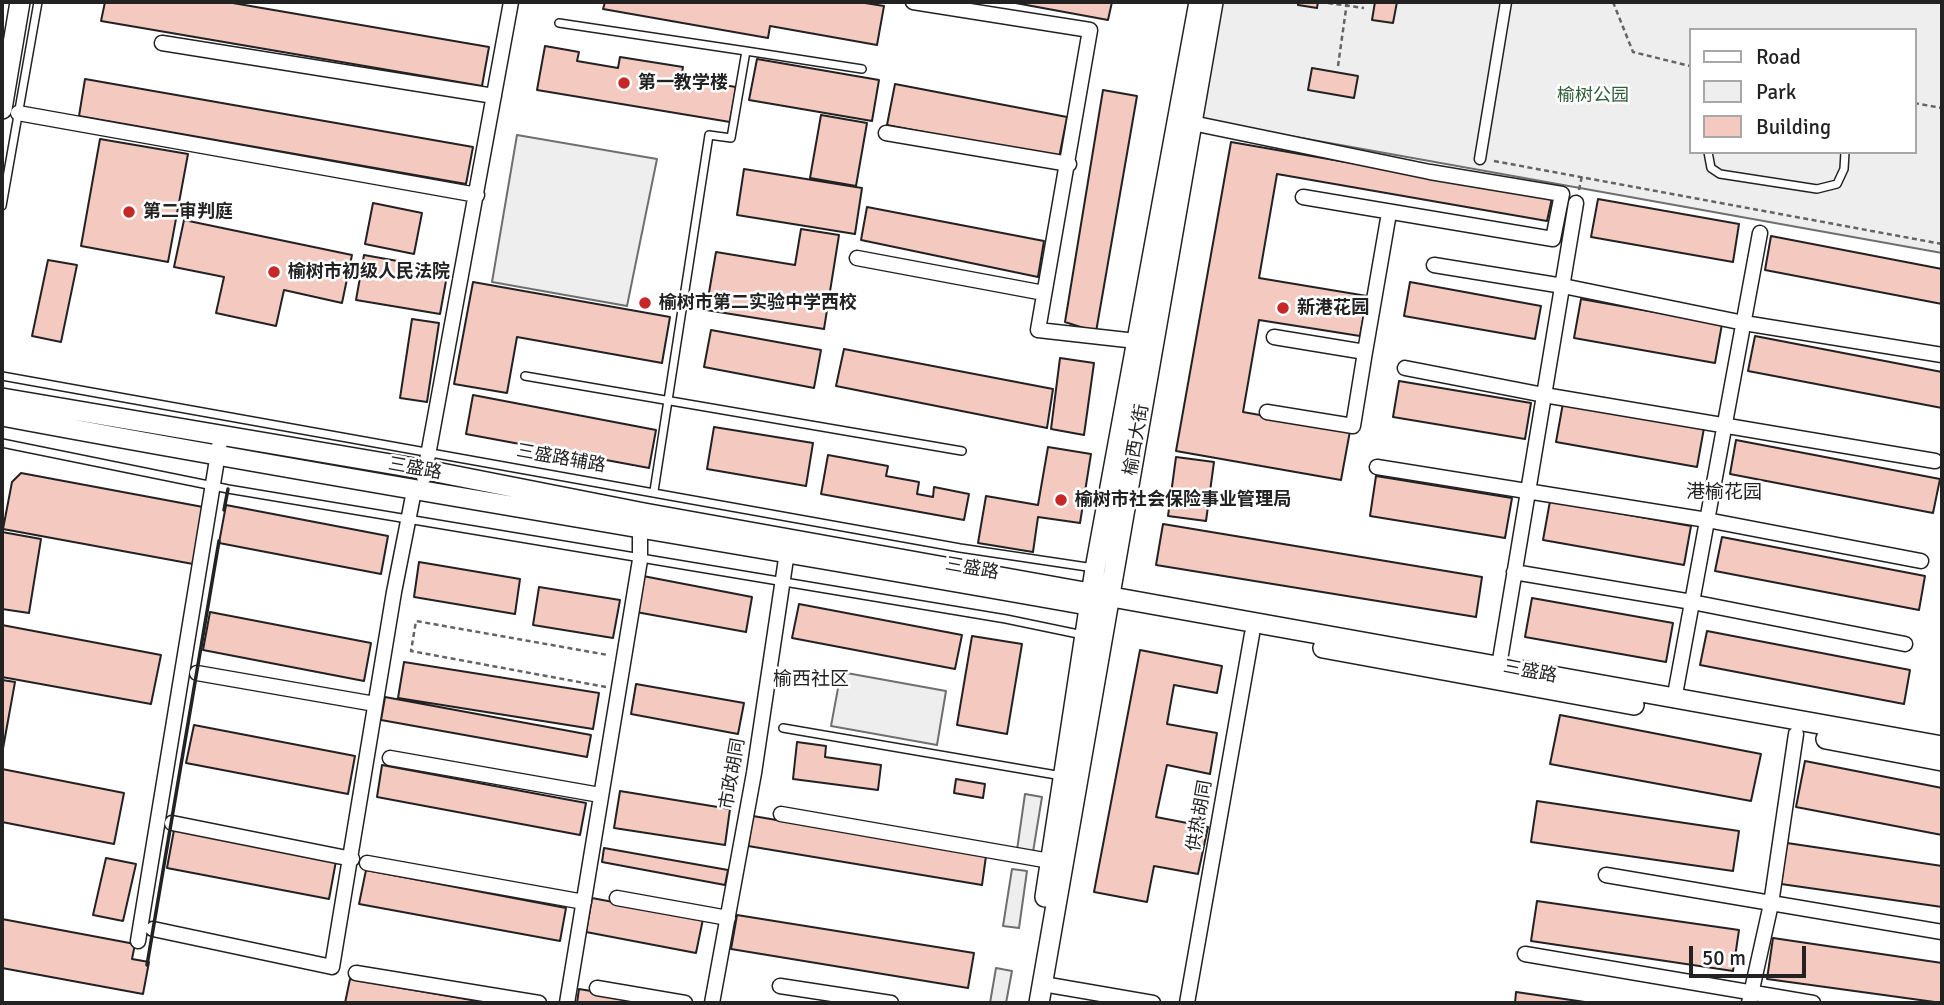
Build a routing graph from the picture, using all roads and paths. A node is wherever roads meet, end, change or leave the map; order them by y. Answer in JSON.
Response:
{"nodes":[{"id":1,"x":20,"y":2,"type":"edge"},
{"id":2,"x":38,"y":2,"type":"edge"},
{"id":3,"x":511,"y":2,"type":"edge"},
{"id":4,"x":913,"y":2,"type":"edge"},
{"id":5,"x":1199,"y":2,"type":"edge"},
{"id":6,"x":1213,"y":2,"type":"edge"},
{"id":7,"x":1506,"y":2,"type":"edge"},
{"id":8,"x":1613,"y":2,"type":"edge"},
{"id":9,"x":1328,"y":3,"type":"edge"},
{"id":10,"x":1347,"y":4,"type":"edge"},
{"id":11,"x":1364,"y":8,"type":"dead end"},
{"id":12,"x":559,"y":23,"type":"dead end"},
{"id":13,"x":162,"y":43,"type":"dead end"},
{"id":14,"x":746,"y":51,"type":"junction"},
{"id":15,"x":1338,"y":66,"type":"dead end"},
{"id":16,"x":1688,"y":66,"type":"edge"},
{"id":17,"x":862,"y":69,"type":"dead end"},
{"id":18,"x":494,"y":96,"type":"junction"},
{"id":19,"x":1916,"y":103,"type":"edge"},
{"id":20,"x":1942,"y":108,"type":"edge"},
{"id":21,"x":10,"y":111,"type":"edge"},
{"id":22,"x":1192,"y":124,"type":"junction"},
{"id":23,"x":886,"y":133,"type":"dead end"},
{"id":24,"x":1709,"y":154,"type":"edge"},
{"id":25,"x":1845,"y":154,"type":"edge"},
{"id":26,"x":1480,"y":159,"type":"joint"},
{"id":27,"x":1069,"y":164,"type":"junction"},
{"id":28,"x":477,"y":195,"type":"junction"},
{"id":29,"x":1303,"y":197,"type":"dead end"},
{"id":30,"x":1576,"y":204,"type":"dead end"},
{"id":31,"x":2,"y":206,"type":"edge"},
{"id":32,"x":1389,"y":213,"type":"junction"},
{"id":33,"x":1760,"y":233,"type":"dead end"},
{"id":34,"x":1942,"y":244,"type":"edge"},
{"id":35,"x":856,"y":258,"type":"dead end"},
{"id":36,"x":1434,"y":265,"type":"dead end"},
{"id":37,"x":1563,"y":286,"type":"junction"},
{"id":38,"x":1044,"y":293,"type":"junction"},
{"id":39,"x":1744,"y":323,"type":"junction"},
{"id":40,"x":1274,"y":337,"type":"dead end"},
{"id":41,"x":1146,"y":342,"type":"junction"},
{"id":42,"x":1365,"y":352,"type":"junction"},
{"id":43,"x":1942,"y":355,"type":"edge"},
{"id":44,"x":1405,"y":368,"type":"dead end"},
{"id":45,"x":2,"y":376,"type":"edge"},
{"id":46,"x":526,"y":376,"type":"dead end"},
{"id":47,"x":1544,"y":395,"type":"junction"},
{"id":48,"x":2,"y":398,"type":"edge"},
{"id":49,"x":665,"y":402,"type":"junction"},
{"id":50,"x":1267,"y":412,"type":"dead end"},
{"id":51,"x":2,"y":416,"type":"edge"},
{"id":52,"x":1724,"y":426,"type":"junction"},
{"id":53,"x":2,"y":443,"type":"edge"},
{"id":54,"x":219,"y":444,"type":"junction"},
{"id":55,"x":962,"y":451,"type":"dead end"},
{"id":56,"x":427,"y":461,"type":"junction"},
{"id":57,"x":1935,"y":461,"type":"dead end"},
{"id":58,"x":1377,"y":467,"type":"dead end"},
{"id":59,"x":214,"y":486,"type":"junction"},
{"id":60,"x":1528,"y":490,"type":"junction"},
{"id":61,"x":418,"y":491,"type":"junction"},
{"id":62,"x":654,"y":491,"type":"junction"},
{"id":63,"x":407,"y":519,"type":"junction"},
{"id":64,"x":1707,"y":520,"type":"junction"},
{"id":65,"x":640,"y":527,"type":"junction"},
{"id":66,"x":787,"y":552,"type":"junction"},
{"id":67,"x":640,"y":560,"type":"junction"},
{"id":68,"x":1921,"y":561,"type":"dead end"},
{"id":69,"x":1095,"y":569,"type":"junction"},
{"id":70,"x":1115,"y":572,"type":"junction"},
{"id":71,"x":1514,"y":572,"type":"junction"},
{"id":72,"x":783,"y":584,"type":"junction"},
{"id":73,"x":1100,"y":600,"type":"junction"},
{"id":74,"x":1692,"y":602,"type":"junction"},
{"id":75,"x":1252,"y":634,"type":"junction"},
{"id":76,"x":1094,"y":637,"type":"junction"},
{"id":77,"x":1905,"y":644,"type":"dead end"},
{"id":78,"x":622,"y":657,"type":"junction"},
{"id":79,"x":1499,"y":666,"type":"junction"},
{"id":80,"x":197,"y":673,"type":"dead end"},
{"id":81,"x":618,"y":689,"type":"junction"},
{"id":82,"x":1674,"y":699,"type":"junction"},
{"id":83,"x":375,"y":704,"type":"junction"},
{"id":84,"x":783,"y":728,"type":"dead end"},
{"id":85,"x":1796,"y":734,"type":"junction"},
{"id":86,"x":1942,"y":746,"type":"edge"},
{"id":87,"x":390,"y":758,"type":"dead end"},
{"id":88,"x":1942,"y":761,"type":"edge"},
{"id":89,"x":1071,"y":778,"type":"junction"},
{"id":90,"x":600,"y":796,"type":"junction"},
{"id":91,"x":781,"y":814,"type":"dead end"},
{"id":92,"x":172,"y":823,"type":"dead end"},
{"id":93,"x":352,"y":859,"type":"junction"},
{"id":94,"x":1050,"y":861,"type":"junction"},
{"id":95,"x":367,"y":863,"type":"dead end"},
{"id":96,"x":1606,"y":875,"type":"dead end"},
{"id":97,"x":617,"y":898,"type":"dead end"},
{"id":98,"x":584,"y":902,"type":"junction"},
{"id":99,"x":1771,"y":904,"type":"junction"},
{"id":100,"x":727,"y":918,"type":"junction"},
{"id":101,"x":153,"y":929,"type":"dead end"},
{"id":102,"x":1942,"y":932,"type":"edge"},
{"id":103,"x":138,"y":941,"type":"dead end"},
{"id":104,"x":1525,"y":954,"type":"dead end"},
{"id":105,"x":356,"y":973,"type":"dead end"},
{"id":106,"x":780,"y":986,"type":"dead end"},
{"id":107,"x":597,"y":988,"type":"dead end"},
{"id":108,"x":1041,"y":994,"type":"edge"},
{"id":109,"x":1750,"y":998,"type":"edge"},
{"id":110,"x":539,"y":1003,"type":"edge"},
{"id":111,"x":567,"y":1003,"type":"edge"},
{"id":112,"x":685,"y":1003,"type":"edge"},
{"id":113,"x":712,"y":1003,"type":"edge"},
{"id":114,"x":891,"y":1003,"type":"edge"},
{"id":115,"x":1028,"y":1003,"type":"edge"},
{"id":116,"x":1153,"y":1003,"type":"edge"},
{"id":117,"x":1187,"y":1003,"type":"edge"},
{"id":118,"x":1813,"y":1003,"type":"edge"}],
"edges":[{"from":1,"to":21,"type":"main road"},
{"from":2,"to":21,"type":"lane"},
{"from":3,"to":18,"type":"street"},
{"from":4,"to":27,"type":"street"},
{"from":5,"to":41,"type":"main road","name":"榆西大街"},
{"from":6,"to":22,"type":"main road","name":"榆西大街"},
{"from":7,"to":26,"type":"street"},
{"from":8,"to":16,"type":"path"},
{"from":9,"to":10,"type":"path"},
{"from":10,"to":11,"type":"path"},
{"from":10,"to":15,"type":"path"},
{"from":12,"to":14,"type":"lane"},
{"from":13,"to":18,"type":"street"},
{"from":14,"to":17,"type":"lane"},
{"from":14,"to":49,"type":"lane"},
{"from":18,"to":28,"type":"street"},
{"from":19,"to":20,"type":"path"},
{"from":21,"to":28,"type":"street"},
{"from":21,"to":31,"type":"lane"},
{"from":22,"to":32,"type":"street"},
{"from":22,"to":41,"type":"main road","name":"榆西大街"},
{"from":23,"to":27,"type":"street"},
{"from":24,"to":25,"type":"lane"},
{"from":26,"to":34,"type":"path"},
{"from":27,"to":38,"type":"street"},
{"from":28,"to":56,"type":"street"},
{"from":29,"to":32,"type":"street"},
{"from":30,"to":37,"type":"street"},
{"from":32,"to":42,"type":"street"},
{"from":33,"to":39,"type":"street"},
{"from":35,"to":38,"type":"street"},
{"from":36,"to":37,"type":"street"},
{"from":37,"to":39,"type":"street"},
{"from":37,"to":47,"type":"street"},
{"from":38,"to":41,"type":"street"},
{"from":39,"to":43,"type":"street"},
{"from":39,"to":52,"type":"street"},
{"from":40,"to":42,"type":"street"},
{"from":41,"to":69,"type":"main road","name":"榆西大街"},
{"from":41,"to":70,"type":"main road","name":"榆西大街"},
{"from":42,"to":50,"type":"street"},
{"from":44,"to":47,"type":"street"},
{"from":45,"to":56,"type":"lane","name":"三盛路辅路"},
{"from":46,"to":49,"type":"lane"},
{"from":47,"to":52,"type":"street"},
{"from":47,"to":60,"type":"street"},
{"from":48,"to":54,"type":"main road","name":"三盛路"},
{"from":49,"to":55,"type":"lane"},
{"from":49,"to":62,"type":"lane"},
{"from":51,"to":54,"type":"main road","name":"三盛路"},
{"from":52,"to":57,"type":"street"},
{"from":52,"to":64,"type":"street"},
{"from":53,"to":59,"type":"lane"},
{"from":54,"to":56,"type":"main road","name":"三盛路"},
{"from":54,"to":59,"type":"street"},
{"from":54,"to":61,"type":"main road","name":"三盛路"},
{"from":56,"to":61,"type":"street"},
{"from":56,"to":62,"type":"lane","name":"三盛路辅路"},
{"from":56,"to":73,"type":"main road","name":"三盛路"},
{"from":58,"to":60,"type":"street"},
{"from":59,"to":63,"type":"lane"},
{"from":59,"to":103,"type":"street"},
{"from":60,"to":64,"type":"street"},
{"from":60,"to":71,"type":"street"},
{"from":61,"to":63,"type":"street"},
{"from":61,"to":65,"type":"main road","name":"三盛路"},
{"from":62,"to":69,"type":"lane","name":"三盛路辅路"},
{"from":63,"to":67,"type":"lane"},
{"from":63,"to":83,"type":"street"},
{"from":64,"to":68,"type":"street"},
{"from":64,"to":74,"type":"street"},
{"from":65,"to":66,"type":"main road","name":"三盛路"},
{"from":65,"to":67,"type":"street"},
{"from":66,"to":72,"type":"street","name":"市政胡同"},
{"from":66,"to":73,"type":"main road","name":"三盛路"},
{"from":67,"to":72,"type":"lane"},
{"from":67,"to":78,"type":"street"},
{"from":69,"to":70,"type":"lane","name":"三盛路辅路"},
{"from":69,"to":73,"type":"main road","name":"榆西大街"},
{"from":70,"to":73,"type":"main road","name":"榆西大街"},
{"from":71,"to":74,"type":"street"},
{"from":71,"to":79,"type":"street"},
{"from":72,"to":76,"type":"lane"},
{"from":72,"to":100,"type":"street","name":"市政胡同"},
{"from":73,"to":75,"type":"main road","name":"三盛路"},
{"from":73,"to":76,"type":"main road","name":"榆西大街"},
{"from":73,"to":79,"type":"main road","name":"三盛路"},
{"from":74,"to":77,"type":"street"},
{"from":74,"to":82,"type":"street"},
{"from":75,"to":85,"type":"main road","name":"三盛路"},
{"from":75,"to":117,"type":"street","name":"供热胡同"},
{"from":76,"to":89,"type":"main road","name":"榆西大街"},
{"from":78,"to":81,"type":"street"},
{"from":78,"to":81,"type":"path"},
{"from":79,"to":82,"type":"main road","name":"三盛路"},
{"from":80,"to":83,"type":"street"},
{"from":81,"to":90,"type":"street"},
{"from":82,"to":86,"type":"main road","name":"三盛路"},
{"from":83,"to":93,"type":"street"},
{"from":84,"to":89,"type":"lane"},
{"from":85,"to":88,"type":"main road","name":"三盛路"},
{"from":85,"to":99,"type":"street"},
{"from":87,"to":90,"type":"street"},
{"from":89,"to":94,"type":"main road","name":"榆西大街"},
{"from":89,"to":108,"type":"main road","name":"榆西大街"},
{"from":90,"to":98,"type":"street"},
{"from":91,"to":94,"type":"street"},
{"from":92,"to":93,"type":"street"},
{"from":93,"to":101,"type":"street"},
{"from":94,"to":115,"type":"main road","name":"榆西大街"},
{"from":95,"to":98,"type":"street"},
{"from":96,"to":99,"type":"street"},
{"from":97,"to":100,"type":"street"},
{"from":98,"to":111,"type":"street"},
{"from":99,"to":102,"type":"street"},
{"from":99,"to":109,"type":"street"},
{"from":100,"to":113,"type":"street","name":"市政胡同"},
{"from":104,"to":109,"type":"street"},
{"from":105,"to":110,"type":"street"},
{"from":106,"to":114,"type":"street"},
{"from":107,"to":112,"type":"street"},
{"from":108,"to":116,"type":"street"},
{"from":109,"to":118,"type":"street"}]}
